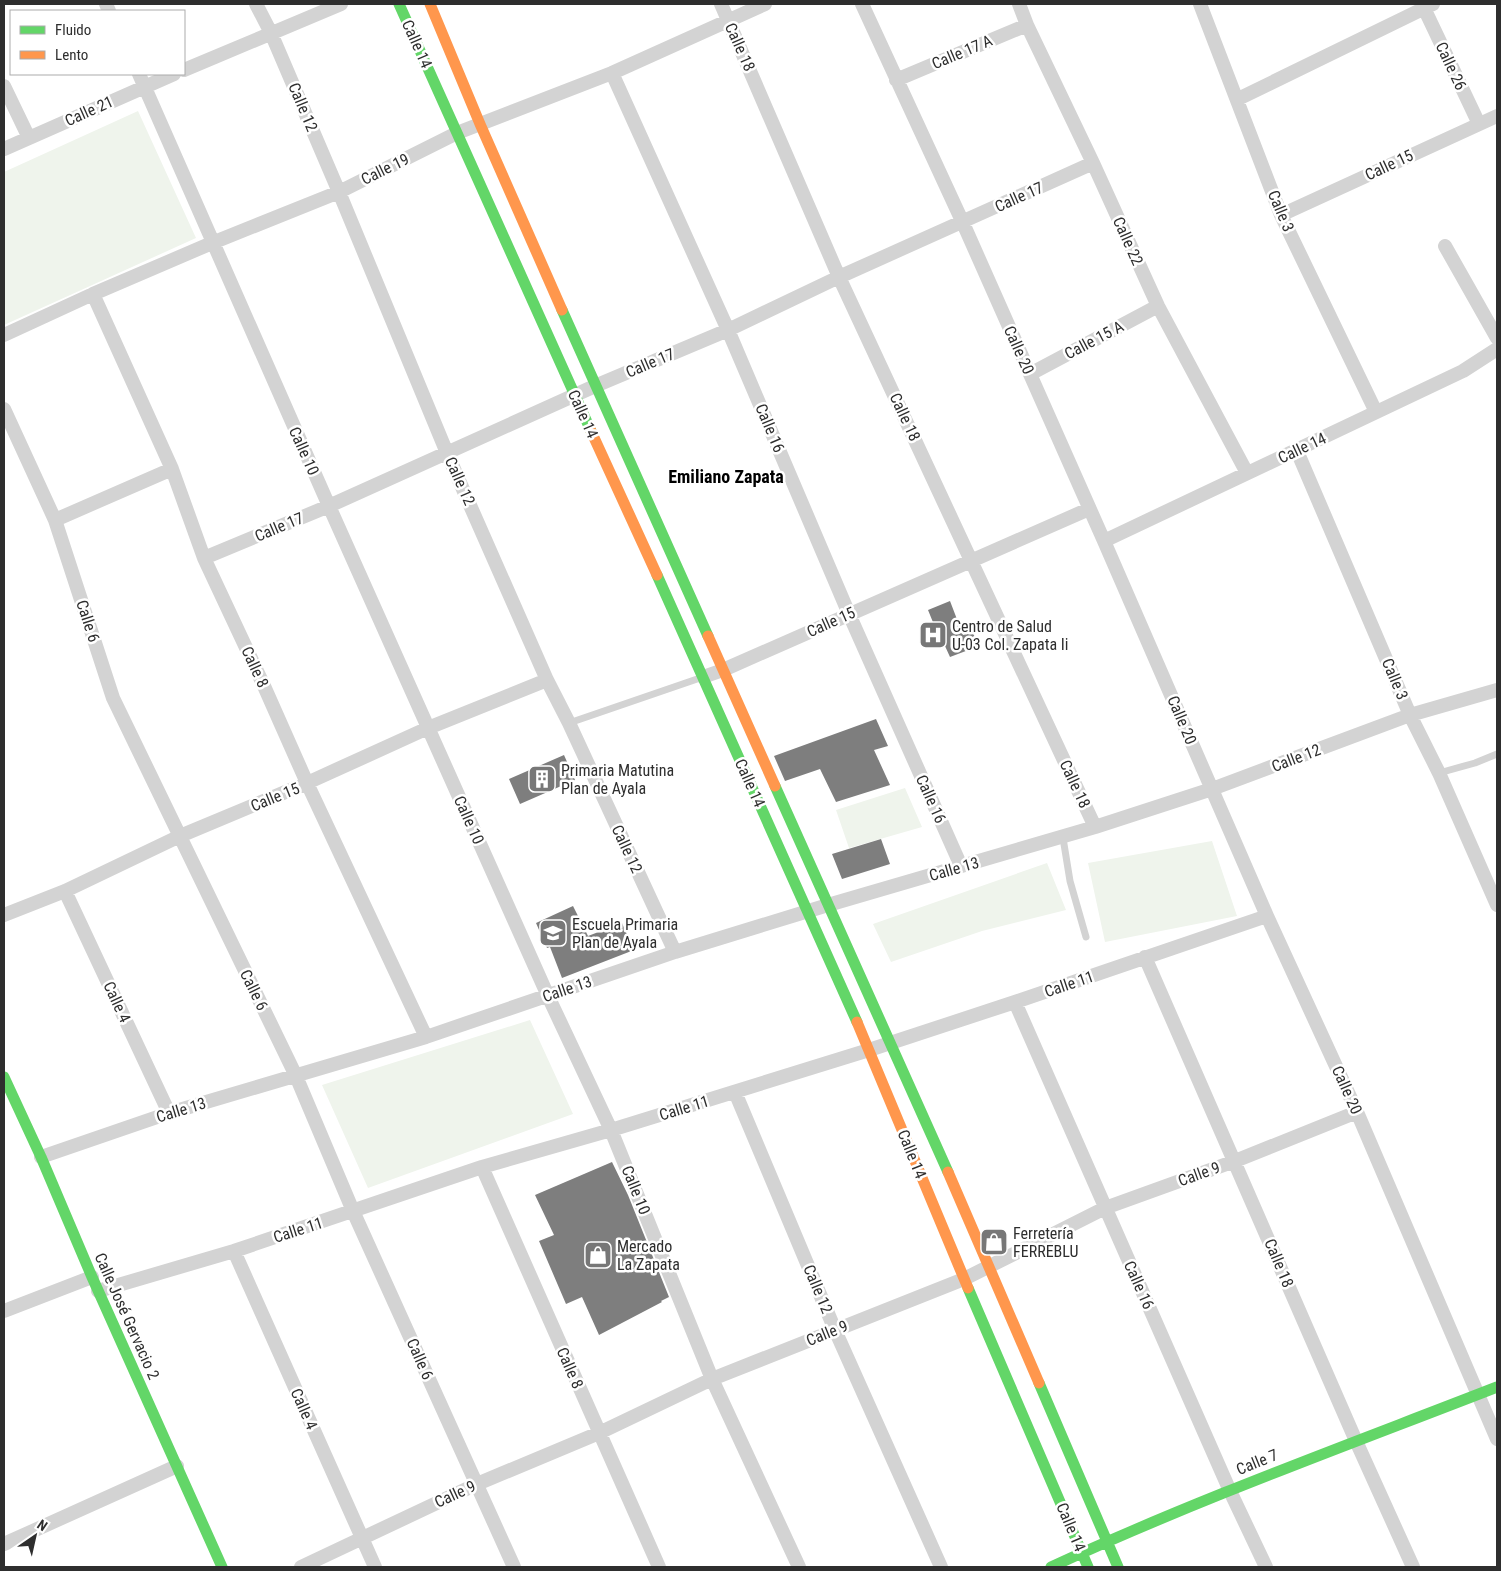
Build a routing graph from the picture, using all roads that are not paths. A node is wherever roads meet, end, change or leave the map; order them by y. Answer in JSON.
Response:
{"nodes":[{"id":1,"x":256,"y":4,"type":"edge"},
{"id":2,"x":341,"y":4,"type":"edge"},
{"id":3,"x":399,"y":4,"type":"edge"},
{"id":4,"x":430,"y":4,"type":"edge"},
{"id":5,"x":721,"y":4,"type":"edge"},
{"id":6,"x":765,"y":4,"type":"edge"},
{"id":7,"x":862,"y":4,"type":"edge"},
{"id":8,"x":1019,"y":4,"type":"edge"},
{"id":9,"x":1200,"y":4,"type":"edge"},
{"id":10,"x":1428,"y":6,"type":"edge"},
{"id":11,"x":728,"y":21,"type":"junction"},
{"id":12,"x":1027,"y":25,"type":"junction"},
{"id":13,"x":271,"y":33,"type":"junction"},
{"id":14,"x":185,"y":70,"type":"edge"},
{"id":15,"x":612,"y":73,"type":"junction"},
{"id":16,"x":169,"y":75,"type":"edge"},
{"id":17,"x":142,"y":80,"type":"edge"},
{"id":18,"x":896,"y":80,"type":"junction"},
{"id":19,"x":4,"y":86,"type":"edge"},
{"id":20,"x":1238,"y":99,"type":"junction"},
{"id":21,"x":1497,"y":116,"type":"edge"},
{"id":22,"x":480,"y":124,"type":"junction"},
{"id":23,"x":1479,"y":124,"type":"junction"},
{"id":24,"x":457,"y":133,"type":"junction"},
{"id":25,"x":29,"y":138,"type":"junction"},
{"id":26,"x":4,"y":149,"type":"edge"},
{"id":27,"x":1093,"y":164,"type":"junction"},
{"id":28,"x":339,"y":192,"type":"junction"},
{"id":29,"x":1282,"y":214,"type":"junction"},
{"id":30,"x":963,"y":222,"type":"junction"},
{"id":31,"x":212,"y":243,"type":"junction"},
{"id":32,"x":1445,"y":246,"type":"dead end"},
{"id":33,"x":840,"y":277,"type":"junction"},
{"id":34,"x":93,"y":294,"type":"junction"},
{"id":35,"x":1158,"y":306,"type":"junction"},
{"id":36,"x":728,"y":330,"type":"junction"},
{"id":37,"x":4,"y":335,"type":"edge"},
{"id":38,"x":1497,"y":338,"type":"edge"},
{"id":39,"x":1497,"y":349,"type":"edge"},
{"id":40,"x":1030,"y":374,"type":"junction"},
{"id":41,"x":595,"y":386,"type":"junction"},
{"id":42,"x":574,"y":395,"type":"junction"},
{"id":43,"x":4,"y":409,"type":"edge"},
{"id":44,"x":1376,"y":412,"type":"junction"},
{"id":45,"x":1297,"y":451,"type":"junction"},
{"id":46,"x":447,"y":453,"type":"junction"},
{"id":47,"x":172,"y":469,"type":"junction"},
{"id":48,"x":1248,"y":473,"type":"junction"},
{"id":49,"x":329,"y":506,"type":"junction"},
{"id":50,"x":1089,"y":509,"type":"junction"},
{"id":51,"x":55,"y":520,"type":"junction"},
{"id":52,"x":1104,"y":541,"type":"junction"},
{"id":53,"x":204,"y":558,"type":"junction"},
{"id":54,"x":971,"y":560,"type":"junction"},
{"id":55,"x":849,"y":614,"type":"junction"},
{"id":56,"x":723,"y":670,"type":"junction"},
{"id":57,"x":703,"y":677,"type":"junction"},
{"id":58,"x":547,"y":680,"type":"junction"},
{"id":59,"x":1497,"y":690,"type":"edge"},
{"id":60,"x":1410,"y":715,"type":"junction"},
{"id":61,"x":569,"y":723,"type":"junction"},
{"id":62,"x":428,"y":728,"type":"junction"},
{"id":63,"x":1497,"y":754,"type":"edge"},
{"id":64,"x":1438,"y":773,"type":"junction"},
{"id":65,"x":307,"y":783,"type":"junction"},
{"id":66,"x":1212,"y":789,"type":"junction"},
{"id":67,"x":1095,"y":828,"type":"junction"},
{"id":68,"x":180,"y":836,"type":"junction"},
{"id":69,"x":1063,"y":838,"type":"junction"},
{"id":70,"x":961,"y":866,"type":"junction"},
{"id":71,"x":65,"y":891,"type":"junction"},
{"id":72,"x":828,"y":905,"type":"junction"},
{"id":73,"x":1497,"y":905,"type":"edge"},
{"id":74,"x":807,"y":912,"type":"junction"},
{"id":75,"x":4,"y":915,"type":"edge"},
{"id":76,"x":1267,"y":916,"type":"junction"},
{"id":77,"x":1086,"y":937,"type":"dead end"},
{"id":78,"x":675,"y":952,"type":"junction"},
{"id":79,"x":1145,"y":957,"type":"junction"},
{"id":80,"x":548,"y":996,"type":"junction"},
{"id":81,"x":1015,"y":1002,"type":"junction"},
{"id":82,"x":426,"y":1037,"type":"junction"},
{"id":83,"x":889,"y":1042,"type":"junction"},
{"id":84,"x":869,"y":1050,"type":"junction"},
{"id":85,"x":296,"y":1076,"type":"junction"},
{"id":86,"x":4,"y":1077,"type":"edge"},
{"id":87,"x":735,"y":1092,"type":"junction"},
{"id":88,"x":1357,"y":1112,"type":"junction"},
{"id":89,"x":169,"y":1113,"type":"junction"},
{"id":90,"x":611,"y":1130,"type":"junction"},
{"id":91,"x":41,"y":1157,"type":"junction"},
{"id":92,"x":1235,"y":1161,"type":"junction"},
{"id":93,"x":482,"y":1167,"type":"junction"},
{"id":94,"x":1105,"y":1208,"type":"junction"},
{"id":95,"x":353,"y":1211,"type":"junction"},
{"id":96,"x":234,"y":1251,"type":"junction"},
{"id":97,"x":988,"y":1266,"type":"junction"},
{"id":98,"x":92,"y":1277,"type":"junction"},
{"id":99,"x":964,"y":1280,"type":"junction"},
{"id":100,"x":98,"y":1291,"type":"junction"},
{"id":101,"x":4,"y":1312,"type":"edge"},
{"id":102,"x":835,"y":1330,"type":"junction"},
{"id":103,"x":712,"y":1379,"type":"junction"},
{"id":104,"x":1497,"y":1387,"type":"edge"},
{"id":105,"x":1478,"y":1394,"type":"junction"},
{"id":106,"x":599,"y":1433,"type":"junction"},
{"id":107,"x":1497,"y":1439,"type":"edge"},
{"id":108,"x":1356,"y":1441,"type":"junction"},
{"id":109,"x":176,"y":1466,"type":"junction"},
{"id":110,"x":477,"y":1484,"type":"junction"},
{"id":111,"x":1230,"y":1491,"type":"junction"},
{"id":112,"x":362,"y":1538,"type":"junction"},
{"id":113,"x":1107,"y":1541,"type":"junction"},
{"id":114,"x":4,"y":1544,"type":"edge"},
{"id":115,"x":1082,"y":1552,"type":"junction"},
{"id":116,"x":222,"y":1567,"type":"edge"},
{"id":117,"x":301,"y":1567,"type":"edge"},
{"id":118,"x":375,"y":1567,"type":"edge"},
{"id":119,"x":514,"y":1567,"type":"edge"},
{"id":120,"x":659,"y":1567,"type":"edge"},
{"id":121,"x":798,"y":1567,"type":"edge"},
{"id":122,"x":940,"y":1567,"type":"edge"},
{"id":123,"x":1051,"y":1567,"type":"edge"},
{"id":124,"x":1088,"y":1567,"type":"edge"},
{"id":125,"x":1118,"y":1567,"type":"edge"},
{"id":126,"x":1266,"y":1567,"type":"edge"},
{"id":127,"x":1413,"y":1567,"type":"edge"}],
"edges":[{"from":1,"to":13,"type":"street","name":"Calle 12"},
{"from":2,"to":13,"type":"street"},
{"from":3,"to":24,"type":"main road","name":"Calle 14"},
{"from":4,"to":22,"type":"main road","name":"Calle 14"},
{"from":5,"to":11,"type":"street","name":"Calle 18"},
{"from":6,"to":11,"type":"street","name":"Calle 19"},
{"from":7,"to":18,"type":"street","name":"Calle 20"},
{"from":8,"to":12,"type":"street","name":"Calle 22"},
{"from":9,"to":20,"type":"street","name":"Calle 3"},
{"from":10,"to":20,"type":"street"},
{"from":10,"to":23,"type":"street","name":"Calle 26"},
{"from":11,"to":15,"type":"street","name":"Calle 19"},
{"from":11,"to":33,"type":"street","name":"Calle 18"},
{"from":12,"to":18,"type":"street","name":"Calle 17 A"},
{"from":12,"to":27,"type":"street","name":"Calle 22"},
{"from":13,"to":14,"type":"street"},
{"from":13,"to":28,"type":"street","name":"Calle 12"},
{"from":15,"to":22,"type":"street","name":"Calle 19"},
{"from":15,"to":36,"type":"street","name":"Calle 16"},
{"from":16,"to":17,"type":"street","name":"Calle 21"},
{"from":17,"to":25,"type":"street","name":"Calle 21"},
{"from":17,"to":31,"type":"street","name":"Calle 10"},
{"from":18,"to":30,"type":"street","name":"Calle 20"},
{"from":19,"to":25,"type":"street"},
{"from":20,"to":29,"type":"street","name":"Calle 3"},
{"from":21,"to":23,"type":"street","name":"Calle 15"},
{"from":22,"to":24,"type":"street","name":"Calle 19"},
{"from":22,"to":41,"type":"main road","name":"Calle 14"},
{"from":23,"to":29,"type":"street","name":"Calle 15"},
{"from":24,"to":28,"type":"street","name":"Calle 19"},
{"from":24,"to":42,"type":"main road","name":"Calle 14"},
{"from":25,"to":26,"type":"street","name":"Calle 21"},
{"from":27,"to":30,"type":"street","name":"Calle 17"},
{"from":27,"to":35,"type":"street","name":"Calle 22"},
{"from":28,"to":31,"type":"street","name":"Calle 19"},
{"from":28,"to":46,"type":"street","name":"Calle 12"},
{"from":29,"to":44,"type":"street","name":"Calle 3"},
{"from":30,"to":33,"type":"street","name":"Calle 17"},
{"from":30,"to":40,"type":"street","name":"Calle 20"},
{"from":31,"to":34,"type":"street","name":"Calle 19"},
{"from":31,"to":49,"type":"street","name":"Calle 10"},
{"from":32,"to":38,"type":"street"},
{"from":33,"to":36,"type":"street","name":"Calle 17"},
{"from":33,"to":54,"type":"street","name":"Calle 18"},
{"from":34,"to":37,"type":"street","name":"Calle 19"},
{"from":34,"to":47,"type":"street","name":"Calle 8"},
{"from":35,"to":40,"type":"street","name":"Calle 15 A"},
{"from":35,"to":48,"type":"street","name":"Calle 22"},
{"from":36,"to":41,"type":"street","name":"Calle 17"},
{"from":36,"to":55,"type":"street","name":"Calle 16"},
{"from":39,"to":44,"type":"street","name":"Calle 14"},
{"from":40,"to":50,"type":"street","name":"Calle 20"},
{"from":41,"to":42,"type":"street","name":"Calle 17"},
{"from":41,"to":56,"type":"main road","name":"Calle 14"},
{"from":42,"to":46,"type":"street","name":"Calle 17"},
{"from":42,"to":57,"type":"main road","name":"Calle 14"},
{"from":43,"to":51,"type":"street","name":"Calle 6"},
{"from":44,"to":45,"type":"street","name":"Calle 14"},
{"from":45,"to":48,"type":"street","name":"Calle 14"},
{"from":45,"to":60,"type":"street","name":"Calle 3"},
{"from":46,"to":49,"type":"street","name":"Calle 17"},
{"from":46,"to":58,"type":"street","name":"Calle 12"},
{"from":47,"to":51,"type":"street"},
{"from":47,"to":53,"type":"street","name":"Calle 8"},
{"from":48,"to":52,"type":"street","name":"Calle 14"},
{"from":49,"to":53,"type":"street","name":"Calle 17"},
{"from":49,"to":62,"type":"street","name":"Calle 10"},
{"from":50,"to":52,"type":"street","name":"Calle 20"},
{"from":50,"to":54,"type":"street","name":"Calle 15"},
{"from":51,"to":68,"type":"street","name":"Calle 6"},
{"from":52,"to":66,"type":"street","name":"Calle 20"},
{"from":53,"to":65,"type":"street","name":"Calle 8"},
{"from":54,"to":55,"type":"street","name":"Calle 15"},
{"from":54,"to":67,"type":"street","name":"Calle 18"},
{"from":55,"to":56,"type":"street","name":"Calle 15"},
{"from":55,"to":70,"type":"street","name":"Calle 16"},
{"from":56,"to":57,"type":"street","name":"Calle 15"},
{"from":56,"to":72,"type":"main road","name":"Calle 14"},
{"from":57,"to":61,"type":"lane","name":"Calle 15"},
{"from":57,"to":74,"type":"main road","name":"Calle 14"},
{"from":58,"to":61,"type":"street","name":"Calle 12"},
{"from":58,"to":62,"type":"street","name":"Calle 15"},
{"from":59,"to":60,"type":"street","name":"Calle 12"},
{"from":60,"to":64,"type":"street","name":"Calle 3"},
{"from":60,"to":66,"type":"street","name":"Calle 12"},
{"from":61,"to":78,"type":"street","name":"Calle 12"},
{"from":62,"to":65,"type":"street","name":"Calle 15"},
{"from":62,"to":80,"type":"street","name":"Calle 10"},
{"from":63,"to":64,"type":"lane"},
{"from":64,"to":73,"type":"street","name":"Calle 3"},
{"from":65,"to":68,"type":"street","name":"Calle 15"},
{"from":65,"to":82,"type":"street","name":"Calle 8"},
{"from":66,"to":67,"type":"street","name":"Calle 12"},
{"from":66,"to":76,"type":"street","name":"Calle 20"},
{"from":67,"to":69,"type":"street","name":"Calle 13"},
{"from":68,"to":71,"type":"street","name":"Calle 15"},
{"from":68,"to":85,"type":"street","name":"Calle 6"},
{"from":69,"to":70,"type":"street","name":"Calle 13"},
{"from":69,"to":77,"type":"lane"},
{"from":70,"to":72,"type":"street","name":"Calle 13"},
{"from":71,"to":75,"type":"street","name":"Calle 15"},
{"from":71,"to":89,"type":"street","name":"Calle 4"},
{"from":72,"to":74,"type":"street","name":"Calle 13"},
{"from":72,"to":83,"type":"main road","name":"Calle 14"},
{"from":74,"to":78,"type":"street","name":"Calle 13"},
{"from":74,"to":84,"type":"main road","name":"Calle 14"},
{"from":76,"to":79,"type":"street","name":"Calle 11"},
{"from":76,"to":88,"type":"street","name":"Calle 20"},
{"from":78,"to":80,"type":"street","name":"Calle 13"},
{"from":79,"to":81,"type":"street","name":"Calle 11"},
{"from":79,"to":92,"type":"street","name":"Calle 18"},
{"from":80,"to":82,"type":"street","name":"Calle 13"},
{"from":80,"to":90,"type":"street","name":"Calle 10"},
{"from":81,"to":83,"type":"street","name":"Calle 11"},
{"from":81,"to":94,"type":"street","name":"Calle 16"},
{"from":82,"to":85,"type":"street","name":"Calle 13"},
{"from":83,"to":84,"type":"street","name":"Calle 11"},
{"from":83,"to":97,"type":"main road","name":"Calle 14"},
{"from":84,"to":87,"type":"street","name":"Calle 11"},
{"from":84,"to":99,"type":"main road","name":"Calle 14"},
{"from":85,"to":89,"type":"street","name":"Calle 13"},
{"from":85,"to":95,"type":"street","name":"Calle 6"},
{"from":86,"to":91,"type":"main road","name":"Calle José Gervacio 2"},
{"from":87,"to":90,"type":"street","name":"Calle 11"},
{"from":87,"to":102,"type":"street","name":"Calle 12"},
{"from":88,"to":92,"type":"street","name":"Calle 9"},
{"from":88,"to":105,"type":"street","name":"Calle 20"},
{"from":89,"to":91,"type":"street","name":"Calle 13"},
{"from":90,"to":93,"type":"street","name":"Calle 11"},
{"from":90,"to":103,"type":"street","name":"Calle 10"},
{"from":91,"to":98,"type":"main road","name":"Calle José Gervacio 2"},
{"from":92,"to":94,"type":"street","name":"Calle 9"},
{"from":92,"to":108,"type":"street","name":"Calle 18"},
{"from":93,"to":95,"type":"street","name":"Calle 11"},
{"from":93,"to":106,"type":"street","name":"Calle 8"},
{"from":94,"to":97,"type":"street","name":"Calle 9"},
{"from":94,"to":111,"type":"street","name":"Calle 16"},
{"from":95,"to":96,"type":"street","name":"Calle 11"},
{"from":95,"to":110,"type":"street","name":"Calle 6"},
{"from":96,"to":100,"type":"street","name":"Calle 11"},
{"from":96,"to":112,"type":"street","name":"Calle 4"},
{"from":97,"to":99,"type":"street","name":"Calle 9"},
{"from":97,"to":113,"type":"main road","name":"Calle 14"},
{"from":98,"to":100,"type":"main road","name":"Calle José Gervacio 2"},
{"from":98,"to":101,"type":"street"},
{"from":99,"to":102,"type":"street","name":"Calle 9"},
{"from":99,"to":115,"type":"main road","name":"Calle 14"},
{"from":100,"to":109,"type":"main road","name":"Calle José Gervacio 2"},
{"from":102,"to":103,"type":"street","name":"Calle 9"},
{"from":102,"to":122,"type":"street","name":"Calle 12"},
{"from":103,"to":106,"type":"street","name":"Calle 9"},
{"from":103,"to":121,"type":"street","name":"Calle 10"},
{"from":104,"to":105,"type":"main road"},
{"from":105,"to":107,"type":"street","name":"Calle 20"},
{"from":105,"to":108,"type":"main road","name":"Calle 7"},
{"from":106,"to":110,"type":"street","name":"Calle 9"},
{"from":106,"to":120,"type":"street","name":"Calle 8"},
{"from":108,"to":111,"type":"main road","name":"Calle 7"},
{"from":108,"to":127,"type":"street","name":"Calle 18"},
{"from":109,"to":114,"type":"street"},
{"from":109,"to":116,"type":"main road","name":"Calle José Gervacio 2"},
{"from":110,"to":112,"type":"street","name":"Calle 9"},
{"from":110,"to":119,"type":"street","name":"Calle 6"},
{"from":111,"to":113,"type":"main road","name":"Calle 7"},
{"from":111,"to":126,"type":"street","name":"Calle 16"},
{"from":112,"to":117,"type":"street","name":"Calle 9"},
{"from":112,"to":118,"type":"street","name":"Calle 4"},
{"from":113,"to":115,"type":"main road","name":"Calle 7"},
{"from":113,"to":125,"type":"main road","name":"Calle 14"},
{"from":115,"to":123,"type":"main road","name":"Calle 7"},
{"from":115,"to":124,"type":"main road","name":"Calle 14"}]}
